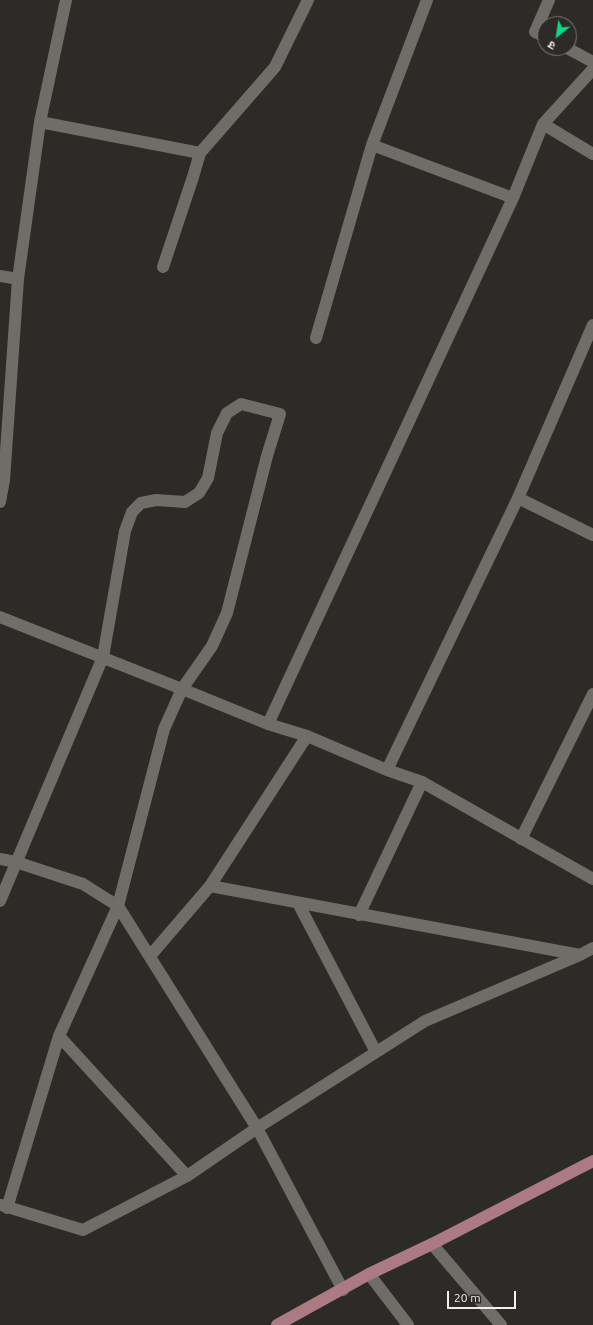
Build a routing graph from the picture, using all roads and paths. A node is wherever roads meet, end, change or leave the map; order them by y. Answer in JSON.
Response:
{"nodes":[{"id":1,"x":66,"y":0,"type":"edge"},
{"id":2,"x":308,"y":0,"type":"edge"},
{"id":3,"x":427,"y":0,"type":"edge"},
{"id":4,"x":549,"y":0,"type":"edge"},
{"id":5,"x":542,"y":16,"type":"edge"},
{"id":6,"x":577,"y":54,"type":"edge"},
{"id":7,"x":593,"y":62,"type":"edge"},
{"id":8,"x":593,"y":68,"type":"edge"},
{"id":9,"x":40,"y":122,"type":"junction"},
{"id":10,"x":543,"y":124,"type":"junction"},
{"id":11,"x":372,"y":145,"type":"junction"},
{"id":12,"x":200,"y":153,"type":"junction"},
{"id":13,"x":593,"y":154,"type":"edge"},
{"id":14,"x":513,"y":198,"type":"junction"},
{"id":15,"x":163,"y":268,"type":"dead end"},
{"id":16,"x":0,"y":276,"type":"edge"},
{"id":17,"x":18,"y":278,"type":"junction"},
{"id":18,"x":593,"y":324,"type":"edge"},
{"id":19,"x":316,"y":338,"type":"dead end"},
{"id":20,"x":2,"y":480,"type":"edge"},
{"id":21,"x":518,"y":498,"type":"junction"},
{"id":22,"x":0,"y":502,"type":"edge"},
{"id":23,"x":593,"y":535,"type":"edge"},
{"id":24,"x":0,"y":617,"type":"edge"},
{"id":25,"x":103,"y":658,"type":"junction"},
{"id":26,"x":182,"y":689,"type":"junction"},
{"id":27,"x":593,"y":694,"type":"edge"},
{"id":28,"x":268,"y":724,"type":"junction"},
{"id":29,"x":307,"y":736,"type":"junction"},
{"id":30,"x":387,"y":770,"type":"junction"},
{"id":31,"x":422,"y":782,"type":"junction"},
{"id":32,"x":521,"y":839,"type":"junction"},
{"id":33,"x":0,"y":859,"type":"edge"},
{"id":34,"x":16,"y":862,"type":"junction"},
{"id":35,"x":593,"y":879,"type":"edge"},
{"id":36,"x":210,"y":886,"type":"junction"},
{"id":37,"x":0,"y":901,"type":"edge"},
{"id":38,"x":298,"y":903,"type":"junction"},
{"id":39,"x":118,"y":906,"type":"junction"},
{"id":40,"x":359,"y":914,"type":"junction"},
{"id":41,"x":593,"y":948,"type":"edge"},
{"id":42,"x":580,"y":955,"type":"junction"},
{"id":43,"x":150,"y":956,"type":"junction"},
{"id":44,"x":59,"y":1036,"type":"junction"},
{"id":45,"x":376,"y":1052,"type":"junction"},
{"id":46,"x":257,"y":1128,"type":"junction"},
{"id":47,"x":593,"y":1161,"type":"edge"},
{"id":48,"x":187,"y":1176,"type":"junction"},
{"id":49,"x":4,"y":1207,"type":"edge"},
{"id":50,"x":432,"y":1244,"type":"junction"},
{"id":51,"x":369,"y":1274,"type":"junction"},
{"id":52,"x":343,"y":1290,"type":"junction"},
{"id":53,"x":277,"y":1325,"type":"edge"},
{"id":54,"x":408,"y":1325,"type":"edge"},
{"id":55,"x":501,"y":1325,"type":"edge"}],
"edges":[{"from":1,"to":9,"type":"street"},
{"from":2,"to":12,"type":"street"},
{"from":3,"to":11,"type":"street"},
{"from":4,"to":5,"type":"street"},
{"from":6,"to":7,"type":"street"},
{"from":8,"to":10,"type":"street"},
{"from":9,"to":12,"type":"street"},
{"from":9,"to":17,"type":"street"},
{"from":10,"to":13,"type":"street"},
{"from":10,"to":14,"type":"street"},
{"from":11,"to":14,"type":"street"},
{"from":11,"to":19,"type":"street"},
{"from":12,"to":15,"type":"street"},
{"from":14,"to":28,"type":"street"},
{"from":16,"to":17,"type":"street"},
{"from":17,"to":20,"type":"street"},
{"from":18,"to":21,"type":"street"},
{"from":20,"to":22,"type":"street"},
{"from":21,"to":23,"type":"street"},
{"from":21,"to":30,"type":"street"},
{"from":24,"to":25,"type":"street"},
{"from":25,"to":26,"type":"street"},
{"from":25,"to":26,"type":"street"},
{"from":25,"to":34,"type":"street"},
{"from":26,"to":28,"type":"street"},
{"from":26,"to":39,"type":"street"},
{"from":27,"to":32,"type":"street"},
{"from":28,"to":29,"type":"street"},
{"from":29,"to":30,"type":"street"},
{"from":29,"to":36,"type":"street"},
{"from":30,"to":31,"type":"street"},
{"from":31,"to":32,"type":"street"},
{"from":31,"to":40,"type":"street"},
{"from":32,"to":35,"type":"street"},
{"from":33,"to":34,"type":"street"},
{"from":34,"to":37,"type":"street"},
{"from":34,"to":39,"type":"street"},
{"from":36,"to":38,"type":"street"},
{"from":36,"to":43,"type":"street"},
{"from":38,"to":40,"type":"street"},
{"from":38,"to":45,"type":"street"},
{"from":39,"to":43,"type":"street"},
{"from":39,"to":44,"type":"street"},
{"from":40,"to":42,"type":"street"},
{"from":41,"to":42,"type":"street"},
{"from":42,"to":45,"type":"street"},
{"from":43,"to":46,"type":"street"},
{"from":44,"to":48,"type":"street"},
{"from":44,"to":49,"type":"street"},
{"from":45,"to":46,"type":"street"},
{"from":46,"to":48,"type":"street"},
{"from":46,"to":52,"type":"street"},
{"from":47,"to":50,"type":"main road"},
{"from":48,"to":49,"type":"street"},
{"from":50,"to":51,"type":"main road"},
{"from":50,"to":55,"type":"street"},
{"from":51,"to":52,"type":"main road"},
{"from":51,"to":54,"type":"street"},
{"from":52,"to":53,"type":"main road"}]}
